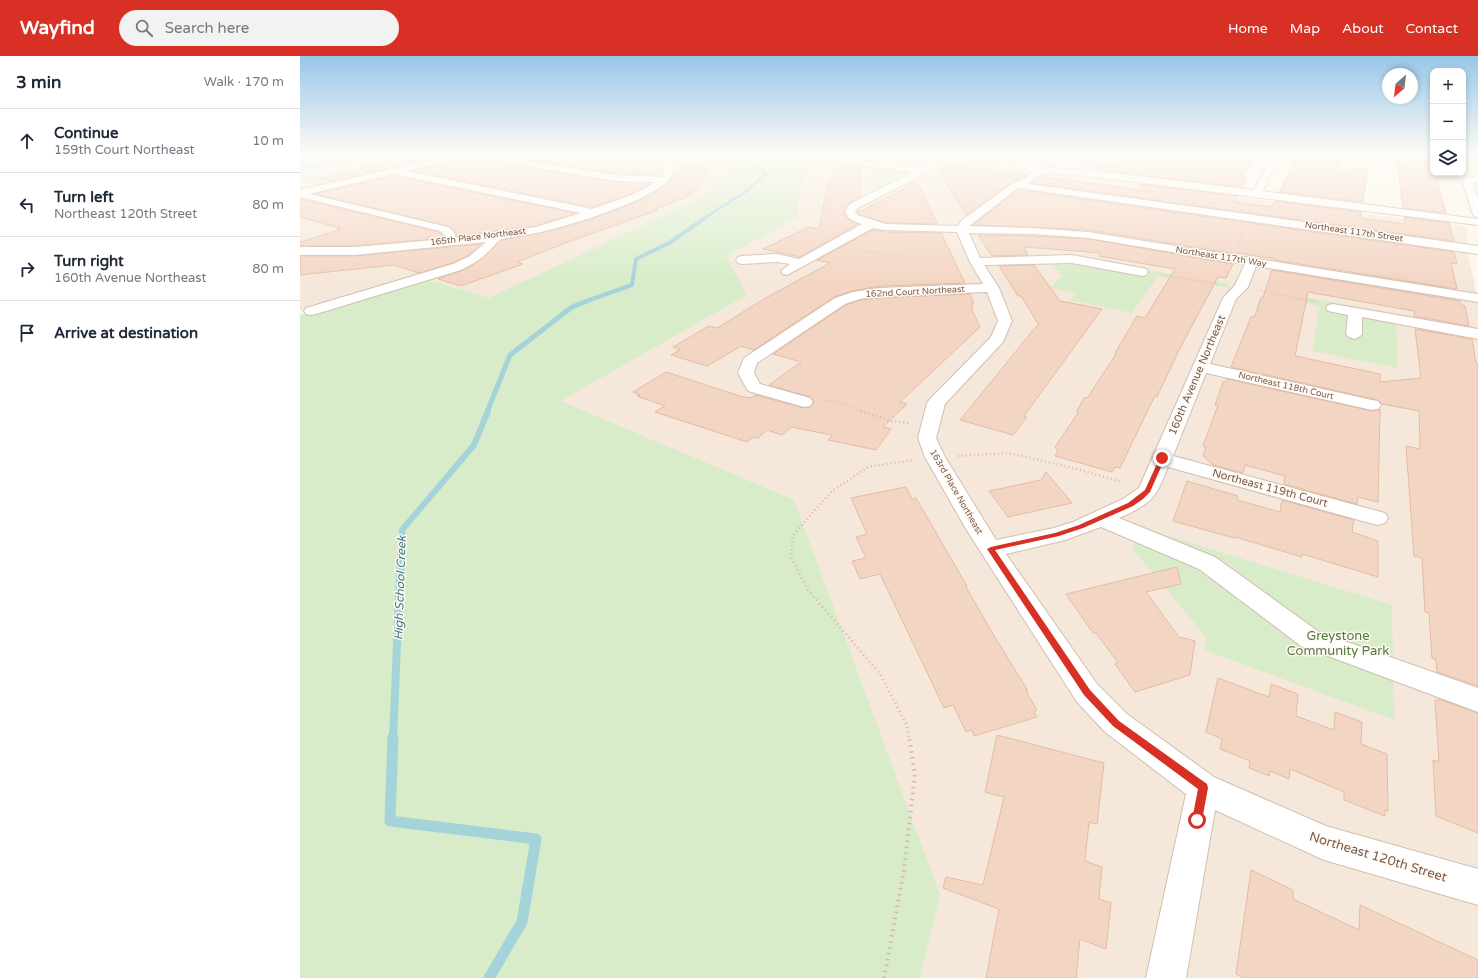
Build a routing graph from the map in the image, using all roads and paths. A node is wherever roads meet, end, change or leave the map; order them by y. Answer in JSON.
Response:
{"nodes":[{"id":1,"x":312,"y":197,"type":"edge"},
{"id":2,"x":518,"y":197,"type":"edge"},
{"id":3,"x":636,"y":197,"type":"edge"},
{"id":4,"x":871,"y":197,"type":"edge"},
{"id":5,"x":999,"y":197,"type":"edge"},
{"id":6,"x":1101,"y":197,"type":"edge"},
{"id":7,"x":1288,"y":197,"type":"edge"},
{"id":8,"x":1472,"y":197,"type":"edge"},
{"id":9,"x":591,"y":212,"type":"junction"},
{"id":10,"x":822,"y":213,"type":"dead end"},
{"id":11,"x":839,"y":214,"type":"dead end"},
{"id":12,"x":1478,"y":215,"type":"edge"},
{"id":13,"x":1478,"y":222,"type":"edge"},
{"id":14,"x":871,"y":224,"type":"junction"},
{"id":15,"x":1244,"y":228,"type":"dead end"},
{"id":16,"x":962,"y":230,"type":"junction"},
{"id":17,"x":496,"y":237,"type":"junction"},
{"id":18,"x":450,"y":242,"type":"junction"},
{"id":19,"x":854,"y":248,"type":"dead end"},
{"id":20,"x":1238,"y":249,"type":"dead end"},
{"id":21,"x":300,"y":250,"type":"edge"},
{"id":22,"x":1478,"y":250,"type":"edge"},
{"id":23,"x":906,"y":257,"type":"dead end"},
{"id":24,"x":742,"y":260,"type":"dead end"},
{"id":25,"x":976,"y":262,"type":"junction"},
{"id":26,"x":1252,"y":262,"type":"junction"},
{"id":27,"x":801,"y":263,"type":"junction"},
{"id":28,"x":787,"y":271,"type":"dead end"},
{"id":29,"x":1142,"y":272,"type":"joint"},
{"id":30,"x":1219,"y":284,"type":"dead end"},
{"id":31,"x":992,"y":288,"type":"junction"},
{"id":32,"x":1260,"y":291,"type":"dead end"},
{"id":33,"x":1478,"y":298,"type":"edge"},
{"id":34,"x":1333,"y":308,"type":"joint"},
{"id":35,"x":311,"y":310,"type":"dead end"},
{"id":36,"x":1355,"y":312,"type":"junction"},
{"id":37,"x":1354,"y":334,"type":"dead end"},
{"id":38,"x":1478,"y":334,"type":"edge"},
{"id":39,"x":1200,"y":367,"type":"junction"},
{"id":40,"x":811,"y":402,"type":"joint"},
{"id":41,"x":1372,"y":405,"type":"dead end"},
{"id":42,"x":909,"y":423,"type":"dead end"},
{"id":43,"x":954,"y":456,"type":"dead end"},
{"id":44,"x":1162,"y":458,"type":"junction"},
{"id":45,"x":908,"y":461,"type":"dead end"},
{"id":46,"x":1122,"y":482,"type":"dead end"},
{"id":47,"x":1100,"y":518,"type":"junction"},
{"id":48,"x":1377,"y":518,"type":"dead end"},
{"id":49,"x":991,"y":549,"type":"junction"},
{"id":50,"x":1478,"y":700,"type":"edge"},
{"id":51,"x":1203,"y":788,"type":"junction"},
{"id":52,"x":1478,"y":887,"type":"edge"},
{"id":53,"x":884,"y":978,"type":"edge"},
{"id":54,"x":1166,"y":978,"type":"edge"}],
"edges":[{"from":1,"to":18,"type":"street"},
{"from":2,"to":9,"type":"street"},
{"from":3,"to":9,"type":"street","name":"165th Place Northeast"},
{"from":4,"to":14,"type":"street"},
{"from":5,"to":16,"type":"street"},
{"from":6,"to":22,"type":"street","name":"Northeast 117th Street"},
{"from":7,"to":13,"type":"street"},
{"from":8,"to":12,"type":"street"},
{"from":9,"to":17,"type":"street","name":"165th Place Northeast"},
{"from":10,"to":11,"type":"path"},
{"from":14,"to":16,"type":"street","name":"Northeast 117th Way"},
{"from":14,"to":27,"type":"street"},
{"from":15,"to":20,"type":"path"},
{"from":16,"to":25,"type":"street","name":"163rd Place Northeast"},
{"from":16,"to":26,"type":"street","name":"Northeast 117th Way"},
{"from":17,"to":18,"type":"street","name":"165th Place Northeast"},
{"from":17,"to":35,"type":"street"},
{"from":18,"to":21,"type":"street","name":"165th Place Northeast"},
{"from":19,"to":23,"type":"path"},
{"from":24,"to":27,"type":"street"},
{"from":25,"to":29,"type":"street"},
{"from":25,"to":31,"type":"street","name":"163rd Place Northeast"},
{"from":26,"to":33,"type":"street","name":"Northeast 117th Way"},
{"from":26,"to":39,"type":"street","name":"160th Avenue Northeast"},
{"from":27,"to":28,"type":"street"},
{"from":29,"to":30,"type":"path"},
{"from":31,"to":40,"type":"street","name":"162nd Court Northeast"},
{"from":31,"to":49,"type":"street","name":"163rd Place Northeast"},
{"from":32,"to":34,"type":"path"},
{"from":34,"to":36,"type":"street"},
{"from":36,"to":37,"type":"street"},
{"from":36,"to":38,"type":"street"},
{"from":39,"to":41,"type":"street","name":"Northeast 118th Court"},
{"from":39,"to":44,"type":"street","name":"160th Avenue Northeast"},
{"from":40,"to":42,"type":"path"},
{"from":43,"to":46,"type":"path"},
{"from":44,"to":47,"type":"street","name":"160th Avenue Northeast"},
{"from":44,"to":48,"type":"street","name":"Northeast 119th Court"},
{"from":45,"to":53,"type":"path"},
{"from":47,"to":49,"type":"street","name":"160th Avenue Northeast"},
{"from":47,"to":50,"type":"street"},
{"from":49,"to":51,"type":"street","name":"Northeast 120th Street"},
{"from":51,"to":52,"type":"street","name":"Northeast 120th Street"},
{"from":51,"to":54,"type":"street"}]}
